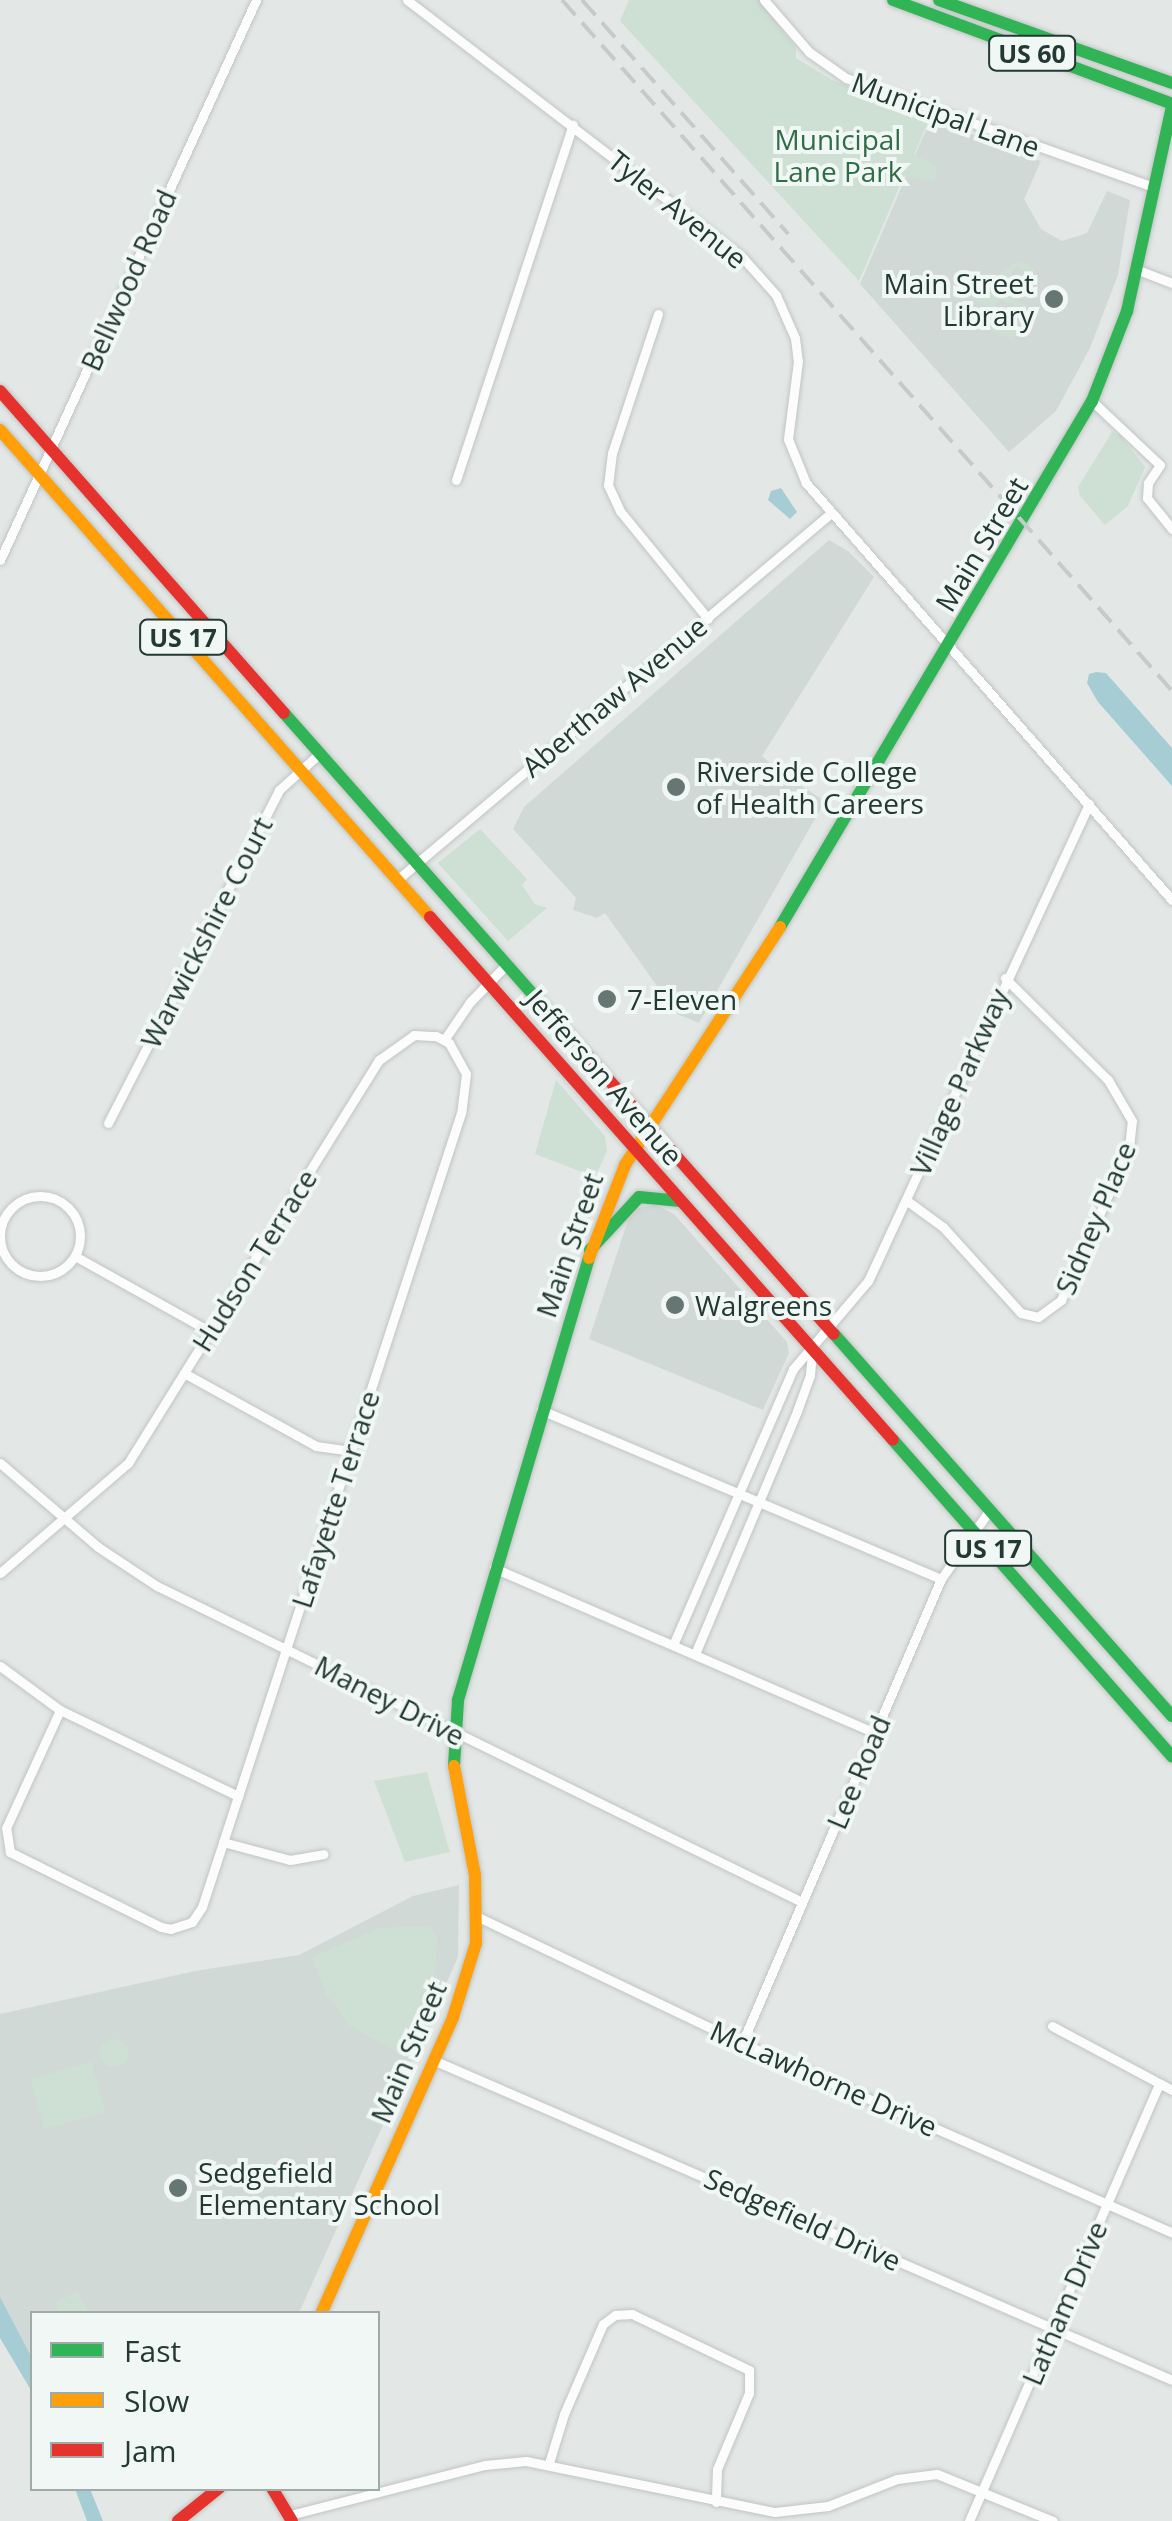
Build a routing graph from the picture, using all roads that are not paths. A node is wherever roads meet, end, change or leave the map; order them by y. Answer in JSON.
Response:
{"nodes":[{"id":1,"x":256,"y":0,"type":"edge"},
{"id":2,"x":406,"y":0,"type":"edge"},
{"id":3,"x":764,"y":0,"type":"edge"},
{"id":4,"x":893,"y":0,"type":"edge"},
{"id":5,"x":939,"y":0,"type":"edge"},
{"id":6,"x":1172,"y":84,"type":"edge"},
{"id":7,"x":1172,"y":106,"type":"edge"},
{"id":8,"x":574,"y":125,"type":"junction"},
{"id":9,"x":1154,"y":187,"type":"junction"},
{"id":10,"x":1138,"y":270,"type":"junction"},
{"id":11,"x":1172,"y":282,"type":"edge"},
{"id":12,"x":658,"y":314,"type":"dead end"},
{"id":13,"x":0,"y":391,"type":"edge"},
{"id":14,"x":1092,"y":401,"type":"junction"},
{"id":15,"x":0,"y":430,"type":"edge"},
{"id":16,"x":51,"y":449,"type":"junction"},
{"id":17,"x":1172,"y":461,"type":"edge"},
{"id":18,"x":1160,"y":465,"type":"junction"},
{"id":19,"x":40,"y":475,"type":"junction"},
{"id":20,"x":456,"y":480,"type":"dead end"},
{"id":21,"x":830,"y":512,"type":"junction"},
{"id":22,"x":1172,"y":529,"type":"edge"},
{"id":23,"x":0,"y":560,"type":"edge"},
{"id":24,"x":708,"y":619,"type":"junction"},
{"id":25,"x":948,"y":646,"type":"junction"},
{"id":26,"x":320,"y":753,"type":"junction"},
{"id":27,"x":300,"y":769,"type":"junction"},
{"id":28,"x":1089,"y":804,"type":"junction"},
{"id":29,"x":417,"y":863,"type":"junction"},
{"id":30,"x":398,"y":880,"type":"junction"},
{"id":31,"x":1172,"y":900,"type":"edge"},
{"id":32,"x":507,"y":964,"type":"junction"},
{"id":33,"x":1005,"y":978,"type":"junction"},
{"id":34,"x":488,"y":982,"type":"junction"},
{"id":35,"x":444,"y":1040,"type":"junction"},
{"id":36,"x":108,"y":1123,"type":"dead end"},
{"id":37,"x":650,"y":1126,"type":"junction"},
{"id":38,"x":635,"y":1149,"type":"junction"},
{"id":39,"x":906,"y":1200,"type":"junction"},
{"id":40,"x":681,"y":1201,"type":"junction"},
{"id":41,"x":590,"y":1250,"type":"junction"},
{"id":42,"x":75,"y":1256,"type":"junction"},
{"id":43,"x":830,"y":1330,"type":"junction"},
{"id":44,"x":210,"y":1332,"type":"junction"},
{"id":45,"x":812,"y":1349,"type":"junction"},
{"id":46,"x":184,"y":1373,"type":"junction"},
{"id":47,"x":541,"y":1410,"type":"junction"},
{"id":48,"x":762,"y":1440,"type":"junction"},
{"id":49,"x":781,"y":1450,"type":"junction"},
{"id":50,"x":351,"y":1451,"type":"junction"},
{"id":51,"x":0,"y":1463,"type":"edge"},
{"id":52,"x":738,"y":1494,"type":"junction"},
{"id":53,"x":760,"y":1503,"type":"junction"},
{"id":54,"x":990,"y":1511,"type":"junction"},
{"id":55,"x":65,"y":1519,"type":"junction"},
{"id":56,"x":973,"y":1530,"type":"junction"},
{"id":57,"x":494,"y":1568,"type":"junction"},
{"id":58,"x":0,"y":1573,"type":"edge"},
{"id":59,"x":941,"y":1579,"type":"junction"},
{"id":60,"x":673,"y":1645,"type":"junction"},
{"id":61,"x":286,"y":1648,"type":"junction"},
{"id":62,"x":695,"y":1654,"type":"junction"},
{"id":63,"x":0,"y":1666,"type":"edge"},
{"id":64,"x":60,"y":1710,"type":"junction"},
{"id":65,"x":1172,"y":1716,"type":"edge"},
{"id":66,"x":875,"y":1733,"type":"junction"},
{"id":67,"x":454,"y":1734,"type":"junction"},
{"id":68,"x":1172,"y":1756,"type":"edge"},
{"id":69,"x":238,"y":1796,"type":"junction"},
{"id":70,"x":223,"y":1842,"type":"junction"},
{"id":71,"x":323,"y":1854,"type":"dead end"},
{"id":72,"x":802,"y":1902,"type":"junction"},
{"id":73,"x":478,"y":1917,"type":"junction"},
{"id":74,"x":1052,"y":2026,"type":"dead end"},
{"id":75,"x":742,"y":2042,"type":"junction"},
{"id":76,"x":433,"y":2060,"type":"junction"},
{"id":77,"x":1159,"y":2084,"type":"junction"},
{"id":78,"x":1172,"y":2090,"type":"edge"},
{"id":79,"x":1106,"y":2205,"type":"junction"},
{"id":80,"x":1172,"y":2234,"type":"edge"},
{"id":81,"x":321,"y":2311,"type":"edge"},
{"id":82,"x":1053,"y":2328,"type":"junction"},
{"id":83,"x":1172,"y":2380,"type":"edge"},
{"id":84,"x":549,"y":2462,"type":"junction"},
{"id":85,"x":982,"y":2490,"type":"junction"},
{"id":86,"x":215,"y":2491,"type":"edge"},
{"id":87,"x":274,"y":2491,"type":"edge"},
{"id":88,"x":716,"y":2502,"type":"junction"},
{"id":89,"x":291,"y":2518,"type":"edge"},
{"id":90,"x":178,"y":2521,"type":"edge"},
{"id":91,"x":969,"y":2521,"type":"edge"},
{"id":92,"x":1053,"y":2521,"type":"edge"}],
"edges":[{"from":1,"to":16,"type":"street","name":"Bellwood Road"},
{"from":2,"to":8,"type":"street","name":"Tyler Avenue"},
{"from":3,"to":9,"type":"street","name":"Municipal Lane"},
{"from":4,"to":7,"type":"main road","number":"US 60"},
{"from":5,"to":6,"type":"main road","number":"US 60"},
{"from":7,"to":9,"type":"main road","name":"Main Street"},
{"from":8,"to":20,"type":"street"},
{"from":8,"to":21,"type":"street","name":"Tyler Avenue"},
{"from":9,"to":10,"type":"main road","name":"Main Street"},
{"from":10,"to":11,"type":"street"},
{"from":10,"to":14,"type":"main road","name":"Main Street"},
{"from":12,"to":24,"type":"street"},
{"from":13,"to":16,"type":"main road","name":"Jefferson Avenue","number":"US 17"},
{"from":14,"to":18,"type":"street"},
{"from":14,"to":25,"type":"main road","name":"Main Street"},
{"from":15,"to":19,"type":"main road","name":"Jefferson Avenue","number":"US 17"},
{"from":16,"to":19,"type":"street","name":"Bellwood Road"},
{"from":16,"to":26,"type":"main road","name":"Jefferson Avenue","number":"US 17"},
{"from":17,"to":18,"type":"street"},
{"from":18,"to":22,"type":"street"},
{"from":19,"to":23,"type":"street","name":"Bellwood Road"},
{"from":19,"to":27,"type":"main road","name":"Jefferson Avenue","number":"US 17"},
{"from":21,"to":24,"type":"street","name":"Aberthaw Avenue"},
{"from":21,"to":25,"type":"street","name":"Tyler Avenue"},
{"from":24,"to":29,"type":"street","name":"Aberthaw Avenue"},
{"from":25,"to":28,"type":"street","name":"Tyler Avenue"},
{"from":25,"to":37,"type":"main road","name":"Main Street"},
{"from":26,"to":27,"type":"street","name":"Warwickshire Court"},
{"from":26,"to":29,"type":"main road","name":"Jefferson Avenue","number":"US 17"},
{"from":27,"to":30,"type":"main road","name":"Jefferson Avenue","number":"US 17"},
{"from":27,"to":36,"type":"street","name":"Warwickshire Court"},
{"from":28,"to":31,"type":"street","name":"Tyler Avenue"},
{"from":28,"to":33,"type":"street","name":"Village Parkway"},
{"from":29,"to":30,"type":"street","name":"Aberthaw Avenue"},
{"from":29,"to":32,"type":"main road","name":"Jefferson Avenue","number":"US 17"},
{"from":30,"to":34,"type":"main road","name":"Jefferson Avenue","number":"US 17"},
{"from":32,"to":34,"type":"street"},
{"from":32,"to":37,"type":"main road","name":"Jefferson Avenue","number":"US 17"},
{"from":33,"to":39,"type":"street","name":"Village Parkway"},
{"from":33,"to":39,"type":"street","name":"Sidney Place"},
{"from":34,"to":35,"type":"street"},
{"from":34,"to":38,"type":"main road","name":"Jefferson Avenue","number":"US 17"},
{"from":35,"to":44,"type":"street","name":"Hudson Terrace"},
{"from":35,"to":50,"type":"street","name":"Lafayette Terrace"},
{"from":37,"to":38,"type":"main road","name":"Main Street"},
{"from":37,"to":43,"type":"main road","name":"Jefferson Avenue","number":"US 17"},
{"from":38,"to":40,"type":"main road","name":"Jefferson Avenue","number":"US 17"},
{"from":38,"to":41,"type":"main road","name":"Main Street"},
{"from":39,"to":43,"type":"street","name":"Village Parkway"},
{"from":40,"to":41,"type":"main road"},
{"from":40,"to":45,"type":"main road","name":"Jefferson Avenue","number":"US 17"},
{"from":41,"to":47,"type":"main road","name":"Main Street"},
{"from":42,"to":42,"type":"street"},
{"from":42,"to":44,"type":"street"},
{"from":43,"to":45,"type":"street","name":"Village Parkway"},
{"from":43,"to":54,"type":"main road","name":"Jefferson Avenue","number":"US 17"},
{"from":44,"to":46,"type":"street","name":"Hudson Terrace"},
{"from":45,"to":48,"type":"street","name":"Village Parkway"},
{"from":45,"to":49,"type":"street"},
{"from":45,"to":56,"type":"main road","name":"Jefferson Avenue","number":"US 17"},
{"from":46,"to":50,"type":"street"},
{"from":46,"to":55,"type":"street","name":"Hudson Terrace"},
{"from":47,"to":52,"type":"street"},
{"from":47,"to":57,"type":"main road","name":"Main Street"},
{"from":48,"to":49,"type":"street"},
{"from":48,"to":52,"type":"street","name":"Village Parkway"},
{"from":49,"to":53,"type":"street"},
{"from":50,"to":61,"type":"street","name":"Lafayette Terrace"},
{"from":51,"to":55,"type":"street","name":"Maney Drive"},
{"from":52,"to":53,"type":"street"},
{"from":52,"to":60,"type":"street","name":"Village Parkway"},
{"from":53,"to":59,"type":"street"},
{"from":53,"to":62,"type":"street"},
{"from":54,"to":56,"type":"street","name":"Lee Road"},
{"from":54,"to":65,"type":"main road","name":"Jefferson Avenue","number":"US 17"},
{"from":55,"to":58,"type":"street","name":"Hudson Terrace"},
{"from":55,"to":61,"type":"street","name":"Maney Drive"},
{"from":56,"to":59,"type":"street","name":"Lee Road"},
{"from":56,"to":68,"type":"main road","name":"Jefferson Avenue","number":"US 17"},
{"from":57,"to":60,"type":"street"},
{"from":57,"to":67,"type":"main road","name":"Main Street"},
{"from":59,"to":66,"type":"street","name":"Lee Road"},
{"from":60,"to":62,"type":"street"},
{"from":61,"to":67,"type":"street","name":"Maney Drive"},
{"from":61,"to":69,"type":"street","name":"Lafayette Terrace"},
{"from":62,"to":66,"type":"street"},
{"from":63,"to":64,"type":"street"},
{"from":64,"to":69,"type":"street"},
{"from":64,"to":70,"type":"street","name":"Lafayette Terrace"},
{"from":66,"to":72,"type":"street","name":"Lee Road"},
{"from":67,"to":72,"type":"street","name":"Maney Drive"},
{"from":67,"to":73,"type":"main road","name":"Main Street"},
{"from":69,"to":70,"type":"street","name":"Lafayette Terrace"},
{"from":70,"to":71,"type":"street"},
{"from":72,"to":75,"type":"street","name":"Lee Road"},
{"from":73,"to":75,"type":"street","name":"McLawhorne Drive"},
{"from":73,"to":76,"type":"main road","name":"Main Street"},
{"from":74,"to":77,"type":"street"},
{"from":75,"to":79,"type":"street","name":"McLawhorne Drive"},
{"from":76,"to":81,"type":"main road","name":"Main Street"},
{"from":76,"to":82,"type":"street","name":"Sedgefield Drive"},
{"from":77,"to":78,"type":"street"},
{"from":77,"to":79,"type":"street","name":"Latham Drive"},
{"from":79,"to":80,"type":"street","name":"McLawhorne Drive"},
{"from":79,"to":82,"type":"street","name":"Latham Drive"},
{"from":82,"to":83,"type":"street","name":"Sedgefield Drive"},
{"from":82,"to":85,"type":"street","name":"Latham Drive"},
{"from":84,"to":88,"type":"street"},
{"from":84,"to":88,"type":"street"},
{"from":84,"to":89,"type":"street"},
{"from":85,"to":88,"type":"street"},
{"from":85,"to":91,"type":"street","name":"Latham Drive"},
{"from":85,"to":92,"type":"street"},
{"from":86,"to":90,"type":"main road"},
{"from":87,"to":89,"type":"main road"}]}
